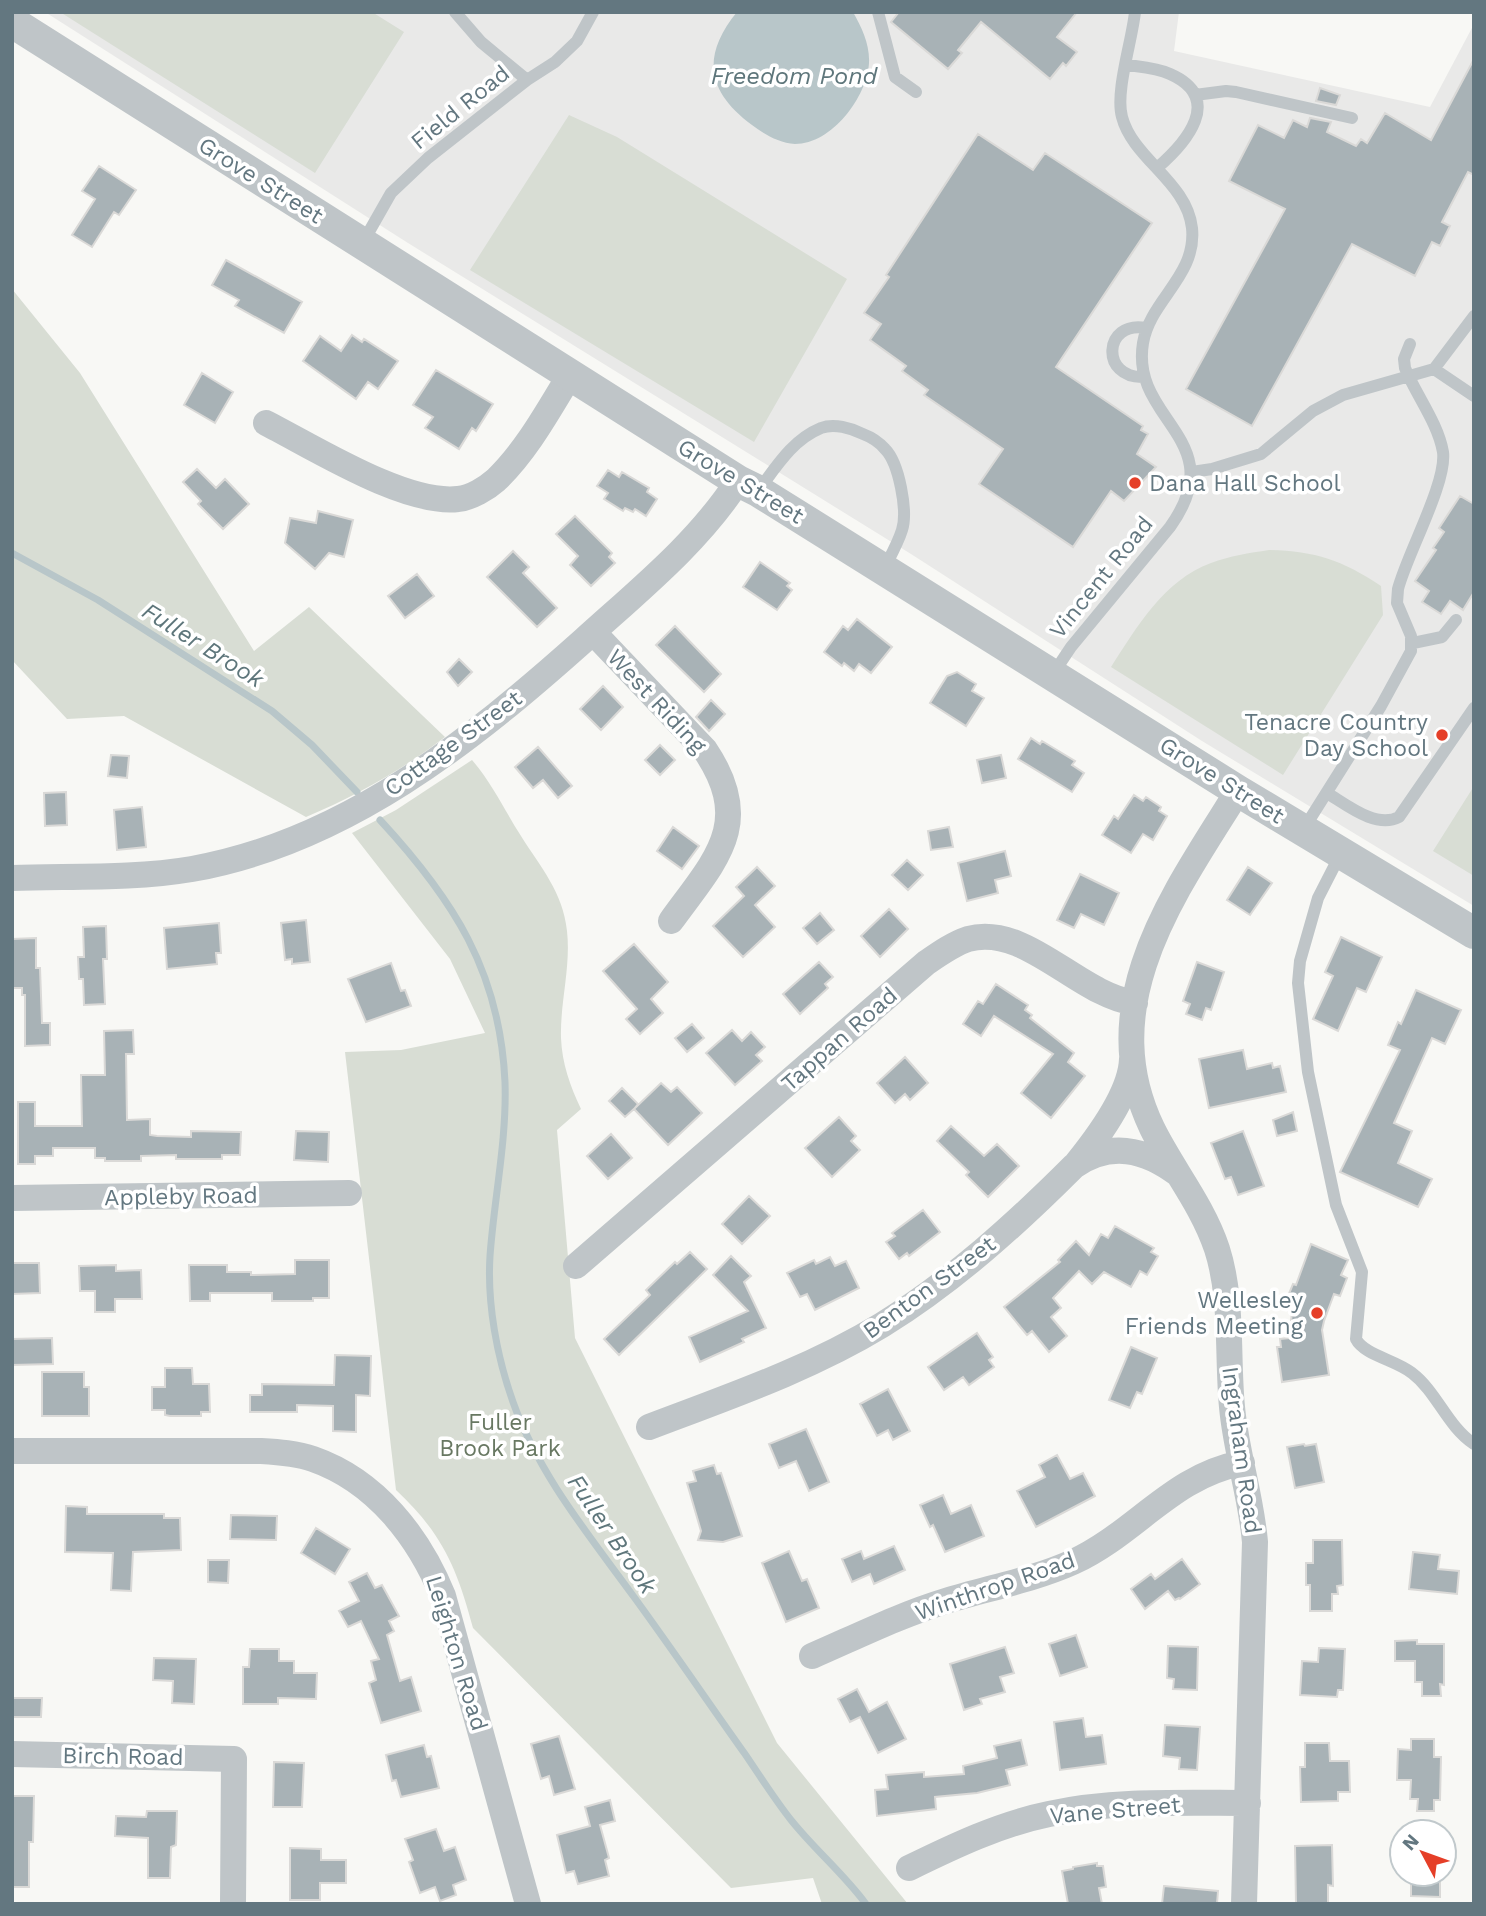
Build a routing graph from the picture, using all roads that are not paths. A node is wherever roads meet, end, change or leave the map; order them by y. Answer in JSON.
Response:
{"nodes":[{"id":1,"x":456,"y":12,"type":"edge"},
{"id":2,"x":593,"y":12,"type":"edge"},
{"id":3,"x":878,"y":12,"type":"edge"},
{"id":4,"x":1135,"y":12,"type":"edge"},
{"id":5,"x":12,"y":22,"type":"edge"},
{"id":6,"x":1127,"y":65,"type":"junction"},
{"id":7,"x":527,"y":80,"type":"junction"},
{"id":8,"x":916,"y":92,"type":"dead end"},
{"id":9,"x":1195,"y":96,"type":"junction"},
{"id":10,"x":1352,"y":118,"type":"dead end"},
{"id":11,"x":1157,"y":168,"type":"junction"},
{"id":12,"x":362,"y":244,"type":"junction"},
{"id":13,"x":1474,"y":316,"type":"edge"},
{"id":14,"x":1146,"y":328,"type":"junction"},
{"id":15,"x":1410,"y":344,"type":"dead end"},
{"id":16,"x":1434,"y":369,"type":"junction"},
{"id":17,"x":570,"y":375,"type":"junction"},
{"id":18,"x":1144,"y":377,"type":"junction"},
{"id":19,"x":1409,"y":377,"type":"junction"},
{"id":20,"x":1474,"y":396,"type":"edge"},
{"id":21,"x":267,"y":423,"type":"dead end"},
{"id":22,"x":1192,"y":472,"type":"junction"},
{"id":23,"x":748,"y":486,"type":"junction"},
{"id":24,"x":884,"y":569,"type":"junction"},
{"id":25,"x":1456,"y":620,"type":"dead end"},
{"id":26,"x":593,"y":632,"type":"junction"},
{"id":27,"x":1413,"y":643,"type":"junction"},
{"id":28,"x":1052,"y":674,"type":"junction"},
{"id":29,"x":1474,"y":708,"type":"edge"},
{"id":30,"x":1238,"y":791,"type":"junction"},
{"id":31,"x":1327,"y":793,"type":"junction"},
{"id":32,"x":1303,"y":831,"type":"junction"},
{"id":33,"x":1341,"y":853,"type":"junction"},
{"id":34,"x":12,"y":878,"type":"edge"},
{"id":35,"x":671,"y":922,"type":"dead end"},
{"id":36,"x":1474,"y":933,"type":"edge"},
{"id":37,"x":1135,"y":1003,"type":"junction"},
{"id":38,"x":1133,"y":1050,"type":"junction"},
{"id":39,"x":1074,"y":1166,"type":"junction"},
{"id":40,"x":1181,"y":1176,"type":"junction"},
{"id":41,"x":349,"y":1193,"type":"dead end"},
{"id":42,"x":12,"y":1198,"type":"edge"},
{"id":43,"x":576,"y":1266,"type":"dead end"},
{"id":44,"x":649,"y":1427,"type":"dead end"},
{"id":45,"x":1474,"y":1444,"type":"edge"},
{"id":46,"x":12,"y":1451,"type":"edge"},
{"id":47,"x":1242,"y":1463,"type":"junction"},
{"id":48,"x":812,"y":1656,"type":"dead end"},
{"id":49,"x":12,"y":1754,"type":"edge"},
{"id":50,"x":1248,"y":1803,"type":"junction"},
{"id":51,"x":909,"y":1868,"type":"dead end"},
{"id":52,"x":233,"y":1904,"type":"edge"},
{"id":53,"x":528,"y":1904,"type":"edge"},
{"id":54,"x":1244,"y":1904,"type":"edge"}],
"edges":[{"from":1,"to":7,"type":"lane"},
{"from":2,"to":7,"type":"lane","name":"Field Road"},
{"from":3,"to":8,"type":"lane"},
{"from":4,"to":6,"type":"lane"},
{"from":5,"to":12,"type":"street","name":"Grove Street"},
{"from":6,"to":9,"type":"lane"},
{"from":6,"to":11,"type":"lane"},
{"from":7,"to":12,"type":"lane","name":"Field Road"},
{"from":9,"to":10,"type":"lane"},
{"from":9,"to":11,"type":"lane"},
{"from":11,"to":14,"type":"lane"},
{"from":12,"to":17,"type":"street","name":"Grove Street"},
{"from":13,"to":16,"type":"lane"},
{"from":14,"to":18,"type":"lane"},
{"from":14,"to":18,"type":"lane"},
{"from":15,"to":19,"type":"lane"},
{"from":16,"to":19,"type":"lane"},
{"from":16,"to":20,"type":"lane"},
{"from":17,"to":21,"type":"street"},
{"from":17,"to":23,"type":"street","name":"Grove Street"},
{"from":18,"to":22,"type":"lane"},
{"from":19,"to":22,"type":"lane"},
{"from":19,"to":27,"type":"lane"},
{"from":22,"to":28,"type":"lane","name":"Vincent Road"},
{"from":23,"to":24,"type":"street","name":"Grove Street"},
{"from":23,"to":24,"type":"lane"},
{"from":23,"to":26,"type":"street","name":"Cottage Street"},
{"from":24,"to":28,"type":"street","name":"Grove Street"},
{"from":25,"to":27,"type":"lane"},
{"from":26,"to":34,"type":"street","name":"Cottage Street"},
{"from":26,"to":35,"type":"street","name":"West Riding"},
{"from":27,"to":31,"type":"lane"},
{"from":28,"to":30,"type":"street","name":"Grove Street"},
{"from":29,"to":31,"type":"lane"},
{"from":30,"to":32,"type":"street","name":"Grove Street"},
{"from":30,"to":37,"type":"street","name":"Ingraham Road"},
{"from":31,"to":32,"type":"lane"},
{"from":32,"to":33,"type":"street","name":"Grove Street"},
{"from":33,"to":36,"type":"street","name":"Grove Street"},
{"from":33,"to":45,"type":"lane"},
{"from":37,"to":38,"type":"street","name":"Ingraham Road"},
{"from":37,"to":43,"type":"street","name":"Tappan Road"},
{"from":38,"to":39,"type":"street","name":"Benton Street"},
{"from":38,"to":40,"type":"street","name":"Ingraham Road"},
{"from":39,"to":40,"type":"street","name":"Benton Street"},
{"from":39,"to":44,"type":"street","name":"Benton Street"},
{"from":40,"to":47,"type":"street","name":"Ingraham Road"},
{"from":41,"to":42,"type":"street","name":"Appleby Road"},
{"from":46,"to":53,"type":"street","name":"Leighton Road"},
{"from":47,"to":48,"type":"street","name":"Winthrop Road"},
{"from":47,"to":50,"type":"street","name":"Ingraham Road"},
{"from":49,"to":52,"type":"street","name":"Birch Road"},
{"from":50,"to":51,"type":"street","name":"Vane Street"},
{"from":50,"to":54,"type":"street","name":"Ingraham Road"}]}
